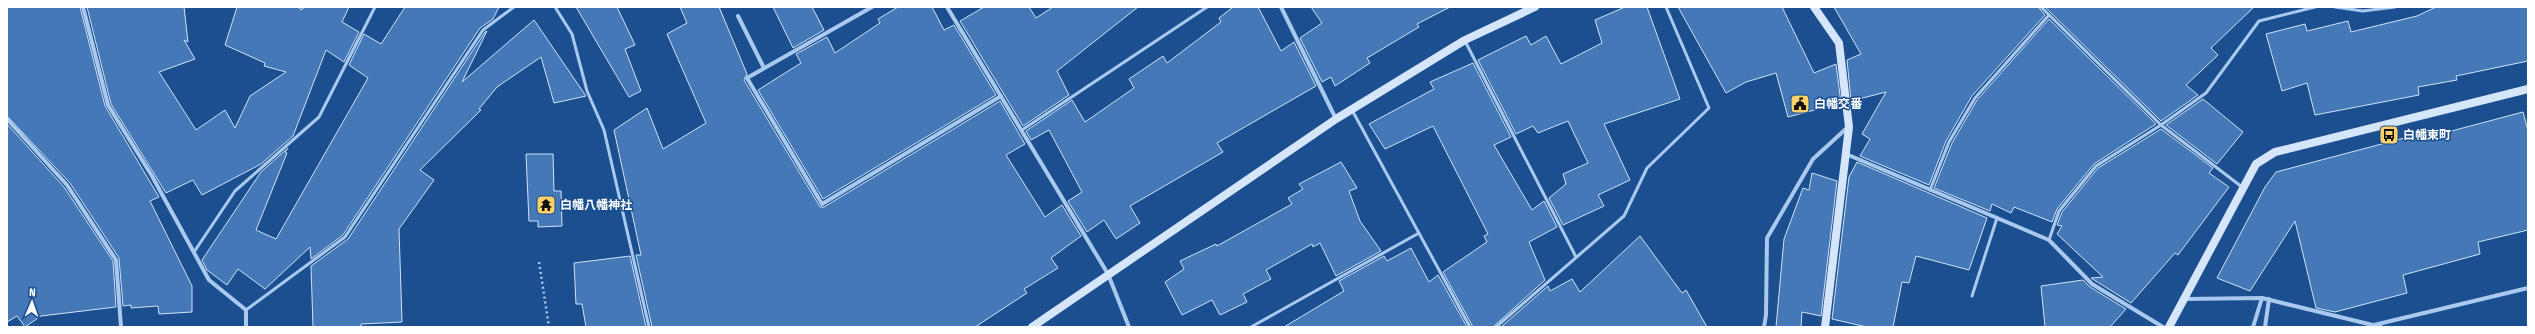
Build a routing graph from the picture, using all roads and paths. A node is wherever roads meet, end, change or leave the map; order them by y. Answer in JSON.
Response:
{"nodes":[{"id":1,"x":83,"y":7,"type":"edge"},
{"id":2,"x":375,"y":7,"type":"edge"},
{"id":3,"x":514,"y":7,"type":"edge"},
{"id":4,"x":555,"y":7,"type":"edge"},
{"id":5,"x":872,"y":7,"type":"edge"},
{"id":6,"x":947,"y":7,"type":"edge"},
{"id":7,"x":1207,"y":7,"type":"edge"},
{"id":8,"x":1281,"y":7,"type":"edge"},
{"id":9,"x":1535,"y":7,"type":"edge"},
{"id":10,"x":1666,"y":7,"type":"edge"},
{"id":11,"x":1814,"y":7,"type":"edge"},
{"id":12,"x":2041,"y":7,"type":"edge"},
{"id":13,"x":2315,"y":7,"type":"edge"},
{"id":14,"x":2335,"y":7,"type":"edge"},
{"id":15,"x":2395,"y":7,"type":"edge"},
{"id":16,"x":2049,"y":15,"type":"junction"},
{"id":17,"x":738,"y":16,"type":"dead end"},
{"id":18,"x":1464,"y":40,"type":"junction"},
{"id":19,"x":764,"y":68,"type":"junction"},
{"id":20,"x":2528,"y":89,"type":"edge"},
{"id":21,"x":1001,"y":96,"type":"junction"},
{"id":22,"x":1352,"y":110,"type":"junction"},
{"id":23,"x":7,"y":119,"type":"edge"},
{"id":24,"x":1336,"y":119,"type":"junction"},
{"id":25,"x":2161,"y":125,"type":"junction"},
{"id":26,"x":1849,"y":127,"type":"junction"},
{"id":27,"x":1022,"y":130,"type":"junction"},
{"id":28,"x":1846,"y":154,"type":"junction"},
{"id":29,"x":2243,"y":188,"type":"junction"},
{"id":30,"x":1930,"y":190,"type":"junction"},
{"id":31,"x":1997,"y":218,"type":"junction"},
{"id":32,"x":1419,"y":233,"type":"junction"},
{"id":33,"x":2049,"y":240,"type":"junction"},
{"id":34,"x":194,"y":252,"type":"junction"},
{"id":35,"x":1576,"y":257,"type":"junction"},
{"id":36,"x":539,"y":262,"type":"dead end"},
{"id":37,"x":1108,"y":274,"type":"junction"},
{"id":38,"x":2528,"y":288,"type":"edge"},
{"id":39,"x":1972,"y":296,"type":"dead end"},
{"id":40,"x":2262,"y":298,"type":"junction"},
{"id":41,"x":2184,"y":299,"type":"junction"},
{"id":42,"x":2269,"y":299,"type":"junction"},
{"id":43,"x":246,"y":310,"type":"junction"},
{"id":44,"x":2374,"y":325,"type":"junction"},
{"id":45,"x":121,"y":327,"type":"edge"},
{"id":46,"x":246,"y":327,"type":"edge"},
{"id":47,"x":549,"y":327,"type":"edge"},
{"id":48,"x":649,"y":327,"type":"edge"},
{"id":49,"x":1032,"y":327,"type":"edge"},
{"id":50,"x":1129,"y":327,"type":"edge"},
{"id":51,"x":1251,"y":327,"type":"edge"},
{"id":52,"x":1470,"y":327,"type":"edge"},
{"id":53,"x":1496,"y":327,"type":"edge"},
{"id":54,"x":1764,"y":327,"type":"edge"},
{"id":55,"x":1825,"y":327,"type":"edge"},
{"id":56,"x":2163,"y":327,"type":"edge"},
{"id":57,"x":2169,"y":327,"type":"edge"},
{"id":58,"x":2253,"y":327,"type":"edge"},
{"id":59,"x":2265,"y":327,"type":"edge"},
{"id":60,"x":2381,"y":327,"type":"edge"}],
"edges":[{"from":1,"to":34,"type":"street"},
{"from":2,"to":34,"type":"lane"},
{"from":3,"to":43,"type":"lane"},
{"from":4,"to":48,"type":"lane"},
{"from":5,"to":19,"type":"street"},
{"from":6,"to":21,"type":"street"},
{"from":7,"to":27,"type":"lane"},
{"from":8,"to":24,"type":"street"},
{"from":9,"to":18,"type":"street"},
{"from":10,"to":35,"type":"lane"},
{"from":11,"to":26,"type":"street"},
{"from":12,"to":16,"type":"lane"},
{"from":13,"to":25,"type":"lane"},
{"from":14,"to":15,"type":"lane"},
{"from":16,"to":25,"type":"lane"},
{"from":16,"to":30,"type":"lane"},
{"from":17,"to":19,"type":"street"},
{"from":18,"to":22,"type":"street"},
{"from":18,"to":35,"type":"lane"},
{"from":19,"to":21,"type":"street"},
{"from":20,"to":29,"type":"street"},
{"from":21,"to":27,"type":"street"},
{"from":22,"to":24,"type":"street"},
{"from":22,"to":32,"type":"lane"},
{"from":23,"to":45,"type":"street"},
{"from":24,"to":37,"type":"street"},
{"from":25,"to":29,"type":"lane"},
{"from":25,"to":33,"type":"lane"},
{"from":26,"to":28,"type":"street"},
{"from":26,"to":54,"type":"street"},
{"from":27,"to":37,"type":"street"},
{"from":28,"to":30,"type":"street"},
{"from":28,"to":55,"type":"street"},
{"from":29,"to":41,"type":"street"},
{"from":30,"to":31,"type":"street"},
{"from":31,"to":33,"type":"street"},
{"from":31,"to":39,"type":"lane"},
{"from":32,"to":51,"type":"lane"},
{"from":32,"to":52,"type":"lane"},
{"from":33,"to":56,"type":"street"},
{"from":34,"to":43,"type":"street"},
{"from":35,"to":53,"type":"lane"},
{"from":36,"to":47,"type":"path"},
{"from":37,"to":49,"type":"street"},
{"from":37,"to":50,"type":"street"},
{"from":38,"to":44,"type":"street"},
{"from":40,"to":41,"type":"street"},
{"from":40,"to":42,"type":"street"},
{"from":40,"to":58,"type":"street"},
{"from":41,"to":57,"type":"street"},
{"from":42,"to":44,"type":"street"},
{"from":42,"to":59,"type":"street"},
{"from":43,"to":46,"type":"street"},
{"from":44,"to":60,"type":"street"}]}
